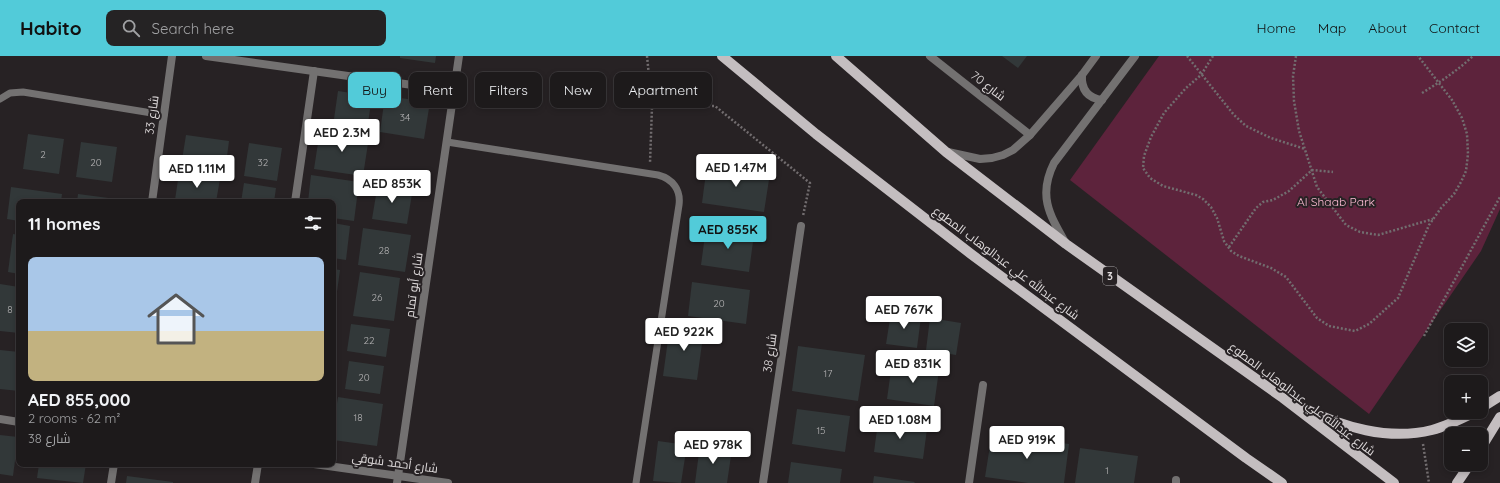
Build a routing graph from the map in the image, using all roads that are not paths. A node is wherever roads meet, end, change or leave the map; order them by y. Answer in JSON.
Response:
{"nodes":[{"id":1,"x":172,"y":56,"type":"edge"},
{"id":2,"x":206,"y":56,"type":"edge"},
{"id":3,"x":459,"y":56,"type":"edge"},
{"id":4,"x":722,"y":56,"type":"edge"},
{"id":5,"x":836,"y":56,"type":"edge"},
{"id":6,"x":930,"y":56,"type":"edge"},
{"id":7,"x":1096,"y":56,"type":"edge"},
{"id":8,"x":1134,"y":56,"type":"edge"},
{"id":9,"x":314,"y":71,"type":"junction"},
{"id":10,"x":457,"y":72,"type":"edge"},
{"id":11,"x":1082,"y":76,"type":"junction"},
{"id":12,"x":409,"y":85,"type":"edge"},
{"id":13,"x":0,"y":100,"type":"edge"},
{"id":14,"x":1102,"y":100,"type":"junction"},
{"id":15,"x":452,"y":108,"type":"edge"},
{"id":16,"x":164,"y":115,"type":"junction"},
{"id":17,"x":1030,"y":135,"type":"junction"},
{"id":18,"x":447,"y":142,"type":"junction"},
{"id":19,"x":946,"y":152,"type":"junction"},
{"id":20,"x":152,"y":199,"type":"edge"},
{"id":21,"x":295,"y":199,"type":"edge"},
{"id":22,"x":801,"y":226,"type":"road end"},
{"id":23,"x":1066,"y":244,"type":"junction"},
{"id":24,"x":983,"y":385,"type":"dead end"},
{"id":25,"x":1500,"y":396,"type":"edge"},
{"id":26,"x":1283,"y":398,"type":"junction"},
{"id":27,"x":1488,"y":404,"type":"edge"},
{"id":28,"x":1500,"y":417,"type":"edge"},
{"id":29,"x":0,"y":419,"type":"edge"},
{"id":30,"x":1460,"y":419,"type":"edge"},
{"id":31,"x":16,"y":422,"type":"edge"},
{"id":32,"x":1488,"y":437,"type":"edge"},
{"id":33,"x":1246,"y":458,"type":"junction"},
{"id":34,"x":114,"y":467,"type":"edge"},
{"id":35,"x":258,"y":467,"type":"edge"},
{"id":36,"x":331,"y":467,"type":"edge"},
{"id":37,"x":1465,"y":471,"type":"edge"},
{"id":38,"x":398,"y":479,"type":"edge"},
{"id":39,"x":111,"y":483,"type":"edge"},
{"id":40,"x":255,"y":483,"type":"edge"},
{"id":41,"x":448,"y":483,"type":"edge"},
{"id":42,"x":636,"y":483,"type":"edge"},
{"id":43,"x":763,"y":483,"type":"edge"},
{"id":44,"x":968,"y":483,"type":"edge"},
{"id":45,"x":1273,"y":483,"type":"edge"},
{"id":46,"x":1282,"y":483,"type":"edge"},
{"id":47,"x":1394,"y":483,"type":"edge"},
{"id":48,"x":1457,"y":483,"type":"edge"}],
"edges":[{"from":1,"to":16,"type":"street","name":"شارع 33"},
{"from":2,"to":9,"type":"street"},
{"from":3,"to":10,"type":"street","name":"شارع أبو تمام"},
{"from":4,"to":33,"type":"main road","name":"شارع عبدالله علي عبدالوهاب المطوع"},
{"from":5,"to":19,"type":"main road","name":"شارع عبدالله علي عبدالوهاب المطوع","number":"3"},
{"from":6,"to":17,"type":"street","name":"شارع 70"},
{"from":7,"to":11,"type":"street"},
{"from":8,"to":14,"type":"street"},
{"from":9,"to":12,"type":"street"},
{"from":9,"to":21,"type":"street"},
{"from":11,"to":14,"type":"street"},
{"from":11,"to":17,"type":"street"},
{"from":13,"to":16,"type":"lane"},
{"from":14,"to":23,"type":"street"},
{"from":15,"to":18,"type":"street","name":"شارع أبو تمام"},
{"from":16,"to":20,"type":"street","name":"شارع 33"},
{"from":17,"to":19,"type":"street"},
{"from":18,"to":38,"type":"street","name":"شارع أبو تمام"},
{"from":18,"to":42,"type":"lane"},
{"from":19,"to":23,"type":"main road","name":"شارع عبدالله علي عبدالوهاب المطوع","number":"3"},
{"from":22,"to":43,"type":"street","name":"شارع 38"},
{"from":23,"to":26,"type":"main road","name":"شارع عبدالله علي عبدالوهاب المطوع","number":"3"},
{"from":24,"to":44,"type":"street"},
{"from":25,"to":27,"type":"main road"},
{"from":26,"to":30,"type":"main road"},
{"from":26,"to":47,"type":"main road","name":"شارع عبدالله علي عبدالوهاب المطوع","number":"3"},
{"from":28,"to":32,"type":"main road"},
{"from":29,"to":31,"type":"street"},
{"from":33,"to":45,"type":"main road"},
{"from":33,"to":46,"type":"main road","name":"شارع عبدالله علي عبدالوهاب المطوع"},
{"from":34,"to":39,"type":"street"},
{"from":35,"to":40,"type":"street"},
{"from":36,"to":38,"type":"street","name":"شارع أحمد شوقي"},
{"from":37,"to":48,"type":"main road"},
{"from":38,"to":41,"type":"street","name":"شارع أحمد شوقي"}]}
